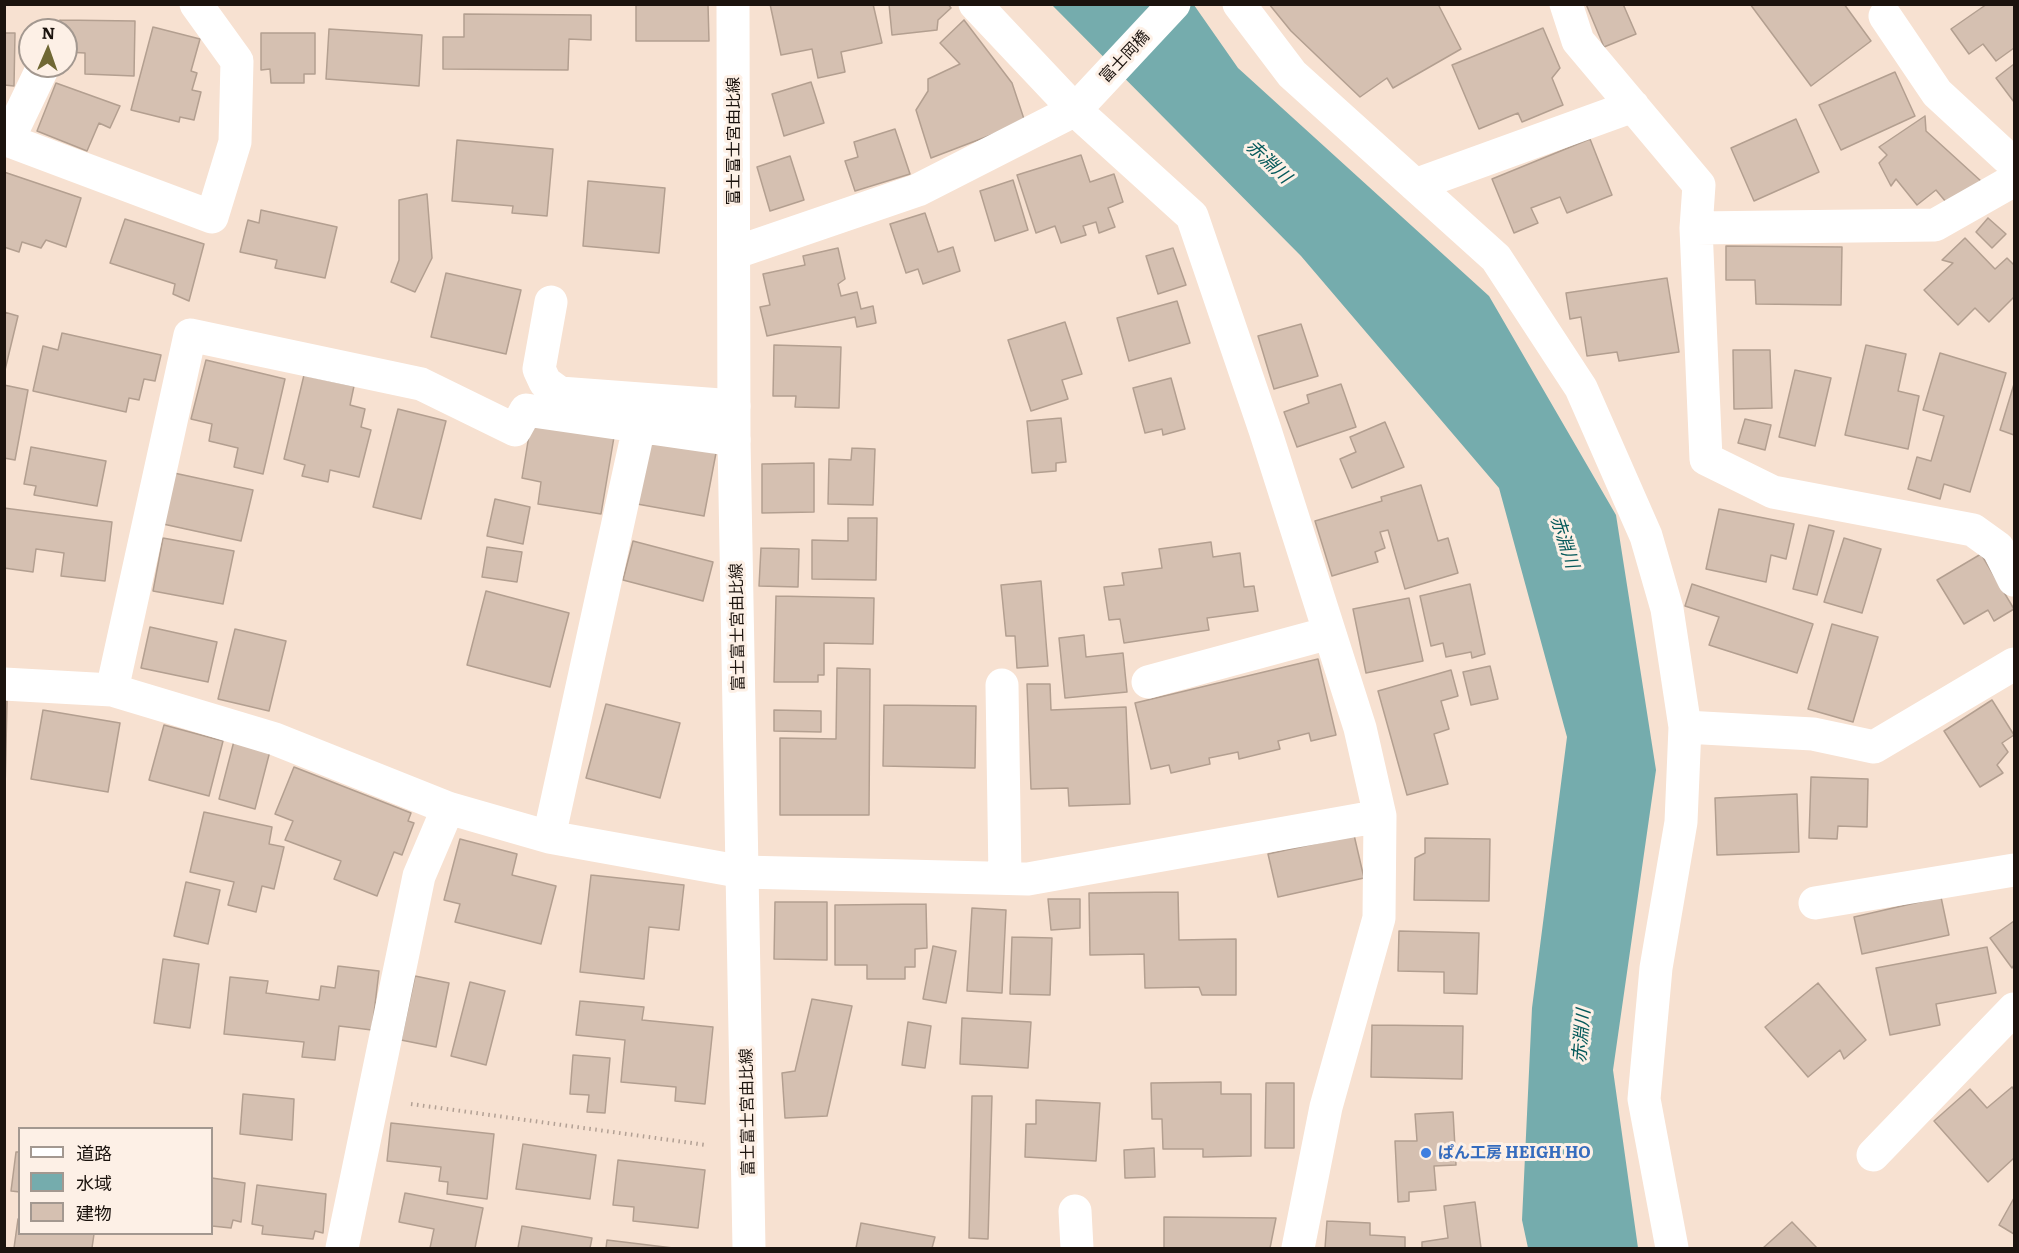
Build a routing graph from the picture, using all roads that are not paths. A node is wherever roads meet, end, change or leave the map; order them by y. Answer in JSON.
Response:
{"nodes":[{"id":1,"x":196,"y":4,"type":"edge"},
{"id":2,"x":733,"y":4,"type":"edge"},
{"id":3,"x":975,"y":4,"type":"edge"},
{"id":4,"x":1174,"y":4,"type":"edge"},
{"id":5,"x":1239,"y":4,"type":"edge"},
{"id":6,"x":1566,"y":4,"type":"edge"},
{"id":7,"x":1885,"y":16,"type":"dead end"},
{"id":8,"x":37,"y":78,"type":"edge"},
{"id":9,"x":1633,"y":106,"type":"junction"},
{"id":10,"x":1075,"y":110,"type":"junction"},
{"id":11,"x":6,"y":140,"type":"edge"},
{"id":12,"x":2014,"y":164,"type":"edge"},
{"id":13,"x":2014,"y":180,"type":"edge"},
{"id":14,"x":1415,"y":185,"type":"junction"},
{"id":15,"x":1696,"y":228,"type":"junction"},
{"id":16,"x":734,"y":253,"type":"junction"},
{"id":17,"x":552,"y":302,"type":"dead end"},
{"id":18,"x":734,"y":406,"type":"junction"},
{"id":19,"x":639,"y":427,"type":"junction"},
{"id":20,"x":734,"y":440,"type":"junction"},
{"id":21,"x":2014,"y":580,"type":"edge"},
{"id":22,"x":1329,"y":633,"type":"junction"},
{"id":23,"x":2014,"y":664,"type":"edge"},
{"id":24,"x":1149,"y":682,"type":"dead end"},
{"id":25,"x":4,"y":684,"type":"edge"},
{"id":26,"x":1002,"y":685,"type":"dead end"},
{"id":27,"x":112,"y":690,"type":"junction"},
{"id":28,"x":1685,"y":727,"type":"junction"},
{"id":29,"x":448,"y":808,"type":"junction"},
{"id":30,"x":1380,"y":816,"type":"junction"},
{"id":31,"x":549,"y":837,"type":"junction"},
{"id":32,"x":2014,"y":870,"type":"edge"},
{"id":33,"x":742,"y":872,"type":"junction"},
{"id":34,"x":1005,"y":878,"type":"junction"},
{"id":35,"x":1815,"y":903,"type":"dead end"},
{"id":36,"x":2014,"y":1009,"type":"edge"},
{"id":37,"x":1873,"y":1155,"type":"dead end"},
{"id":38,"x":1075,"y":1211,"type":"dead end"},
{"id":39,"x":342,"y":1248,"type":"edge"},
{"id":40,"x":749,"y":1248,"type":"edge"},
{"id":41,"x":1077,"y":1248,"type":"edge"},
{"id":42,"x":1298,"y":1248,"type":"edge"},
{"id":43,"x":1672,"y":1248,"type":"edge"}],
"edges":[{"from":1,"to":11,"type":"street"},
{"from":2,"to":16,"type":"street","name":"富士富士宮由比線"},
{"from":3,"to":10,"type":"street"},
{"from":4,"to":10,"type":"street","name":"富士岡橋"},
{"from":5,"to":14,"type":"street"},
{"from":6,"to":9,"type":"street"},
{"from":7,"to":12,"type":"street"},
{"from":8,"to":11,"type":"street"},
{"from":9,"to":14,"type":"street"},
{"from":9,"to":15,"type":"street"},
{"from":10,"to":16,"type":"street","name":"富士岡橋"},
{"from":10,"to":22,"type":"street"},
{"from":13,"to":15,"type":"street"},
{"from":14,"to":28,"type":"street"},
{"from":15,"to":21,"type":"street"},
{"from":16,"to":18,"type":"street","name":"富士富士宮由比線"},
{"from":17,"to":18,"type":"street"},
{"from":18,"to":20,"type":"street","name":"富士富士宮由比線"},
{"from":19,"to":20,"type":"street"},
{"from":19,"to":27,"type":"street"},
{"from":19,"to":31,"type":"street"},
{"from":20,"to":33,"type":"street","name":"富士富士宮由比線"},
{"from":22,"to":24,"type":"street"},
{"from":22,"to":30,"type":"street"},
{"from":23,"to":28,"type":"street"},
{"from":25,"to":27,"type":"street"},
{"from":26,"to":34,"type":"street"},
{"from":27,"to":29,"type":"street"},
{"from":28,"to":43,"type":"street"},
{"from":29,"to":31,"type":"street"},
{"from":29,"to":39,"type":"street"},
{"from":30,"to":34,"type":"street"},
{"from":30,"to":42,"type":"street"},
{"from":31,"to":33,"type":"street"},
{"from":32,"to":35,"type":"street"},
{"from":33,"to":34,"type":"street"},
{"from":33,"to":40,"type":"street","name":"富士富士宮由比線"},
{"from":36,"to":37,"type":"street"},
{"from":38,"to":41,"type":"street"}]}
